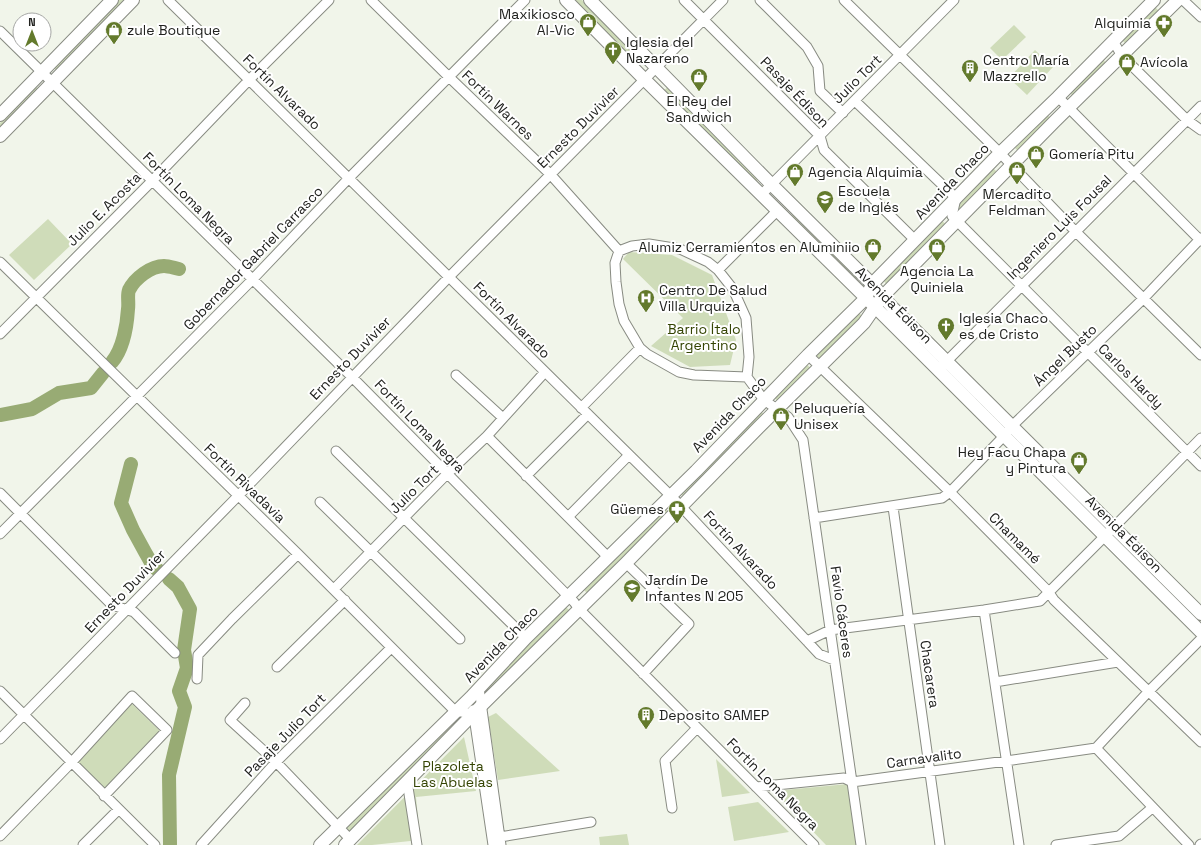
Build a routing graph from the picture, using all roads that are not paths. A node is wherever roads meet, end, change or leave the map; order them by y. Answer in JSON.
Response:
{"nodes":[{"id":1,"x":112,"y":0,"type":"edge"},
{"id":2,"x":133,"y":0,"type":"edge"},
{"id":3,"x":168,"y":0,"type":"edge"},
{"id":4,"x":329,"y":0,"type":"edge"},
{"id":5,"x":371,"y":0,"type":"edge"},
{"id":6,"x":526,"y":0,"type":"edge"},
{"id":7,"x":566,"y":0,"type":"edge"},
{"id":8,"x":590,"y":0,"type":"edge"},
{"id":9,"x":684,"y":0,"type":"edge"},
{"id":10,"x":724,"y":0,"type":"edge"},
{"id":11,"x":760,"y":0,"type":"edge"},
{"id":12,"x":844,"y":0,"type":"edge"},
{"id":13,"x":954,"y":0,"type":"edge"},
{"id":14,"x":1154,"y":0,"type":"edge"},
{"id":15,"x":1178,"y":0,"type":"edge"},
{"id":16,"x":1184,"y":0,"type":"edge"},
{"id":17,"x":1201,"y":17,"type":"edge"},
{"id":18,"x":704,"y":20,"type":"junction"},
{"id":19,"x":0,"y":31,"type":"edge"},
{"id":20,"x":1112,"y":40,"type":"junction"},
{"id":21,"x":901,"y":55,"type":"junction"},
{"id":22,"x":1122,"y":56,"type":"junction"},
{"id":23,"x":657,"y":68,"type":"junction"},
{"id":24,"x":42,"y":72,"type":"junction"},
{"id":25,"x":449,"y":77,"type":"junction"},
{"id":26,"x":249,"y":80,"type":"junction"},
{"id":27,"x":645,"y":80,"type":"junction"},
{"id":28,"x":53,"y":82,"type":"junction"},
{"id":29,"x":1058,"y":97,"type":"junction"},
{"id":30,"x":855,"y":101,"type":"junction"},
{"id":31,"x":1201,"y":106,"type":"edge"},
{"id":32,"x":1069,"y":108,"type":"junction"},
{"id":33,"x":843,"y":113,"type":"junction"},
{"id":34,"x":0,"y":115,"type":"edge"},
{"id":35,"x":1187,"y":120,"type":"junction"},
{"id":36,"x":1201,"y":130,"type":"edge"},
{"id":37,"x":0,"y":136,"type":"edge"},
{"id":38,"x":820,"y":136,"type":"junction"},
{"id":39,"x":1000,"y":153,"type":"junction"},
{"id":40,"x":1012,"y":165,"type":"junction"},
{"id":41,"x":1133,"y":172,"type":"junction"},
{"id":42,"x":551,"y":175,"type":"junction"},
{"id":43,"x":349,"y":178,"type":"junction"},
{"id":44,"x":152,"y":181,"type":"junction"},
{"id":45,"x":772,"y":185,"type":"junction"},
{"id":46,"x":762,"y":194,"type":"junction"},
{"id":47,"x":956,"y":198,"type":"junction"},
{"id":48,"x":777,"y":211,"type":"junction"},
{"id":49,"x":956,"y":221,"type":"junction"},
{"id":50,"x":1075,"y":231,"type":"junction"},
{"id":51,"x":915,"y":240,"type":"junction"},
{"id":52,"x":1201,"y":240,"type":"edge"},
{"id":53,"x":619,"y":251,"type":"junction"},
{"id":54,"x":0,"y":262,"type":"edge"},
{"id":55,"x":718,"y":270,"type":"junction"},
{"id":56,"x":449,"y":277,"type":"junction"},
{"id":57,"x":252,"y":280,"type":"junction"},
{"id":58,"x":872,"y":284,"type":"junction"},
{"id":59,"x":1022,"y":286,"type":"junction"},
{"id":60,"x":882,"y":297,"type":"junction"},
{"id":61,"x":35,"y":298,"type":"junction"},
{"id":62,"x":866,"y":298,"type":"junction"},
{"id":63,"x":1144,"y":298,"type":"junction"},
{"id":64,"x":876,"y":307,"type":"junction"},
{"id":65,"x":0,"y":334,"type":"edge"},
{"id":66,"x":640,"y":348,"type":"junction"},
{"id":67,"x":1087,"y":352,"type":"junction"},
{"id":68,"x":808,"y":355,"type":"junction"},
{"id":69,"x":1201,"y":355,"type":"edge"},
{"id":70,"x":942,"y":365,"type":"junction"},
{"id":71,"x":820,"y":366,"type":"junction"},
{"id":72,"x":545,"y":372,"type":"junction"},
{"id":73,"x":456,"y":375,"type":"dead end"},
{"id":74,"x":352,"y":377,"type":"junction"},
{"id":75,"x":746,"y":377,"type":"junction"},
{"id":76,"x":137,"y":396,"type":"junction"},
{"id":77,"x":764,"y":400,"type":"junction"},
{"id":78,"x":777,"y":409,"type":"junction"},
{"id":79,"x":584,"y":411,"type":"junction"},
{"id":80,"x":503,"y":418,"type":"junction"},
{"id":81,"x":1013,"y":426,"type":"junction"},
{"id":82,"x":487,"y":436,"type":"junction"},
{"id":83,"x":1004,"y":436,"type":"junction"},
{"id":84,"x":1201,"y":438,"type":"edge"},
{"id":85,"x":336,"y":451,"type":"dead end"},
{"id":86,"x":1187,"y":452,"type":"junction"},
{"id":87,"x":629,"y":455,"type":"junction"},
{"id":88,"x":1201,"y":466,"type":"edge"},
{"id":89,"x":447,"y":474,"type":"junction"},
{"id":90,"x":526,"y":476,"type":"junction"},
{"id":91,"x":950,"y":492,"type":"junction"},
{"id":92,"x":0,"y":493,"type":"edge"},
{"id":93,"x":238,"y":496,"type":"junction"},
{"id":94,"x":670,"y":496,"type":"junction"},
{"id":95,"x":320,"y":502,"type":"dead end"},
{"id":96,"x":680,"y":506,"type":"junction"},
{"id":97,"x":893,"y":506,"type":"junction"},
{"id":98,"x":21,"y":513,"type":"junction"},
{"id":99,"x":568,"y":517,"type":"junction"},
{"id":100,"x":404,"y":518,"type":"junction"},
{"id":101,"x":814,"y":518,"type":"junction"},
{"id":102,"x":1114,"y":527,"type":"junction"},
{"id":103,"x":0,"y":534,"type":"edge"},
{"id":104,"x":1105,"y":536,"type":"junction"},
{"id":105,"x":372,"y":552,"type":"junction"},
{"id":106,"x":298,"y":554,"type":"junction"},
{"id":107,"x":608,"y":558,"type":"junction"},
{"id":108,"x":626,"y":563,"type":"junction"},
{"id":109,"x":334,"y":589,"type":"junction"},
{"id":110,"x":1048,"y":591,"type":"junction"},
{"id":111,"x":568,"y":597,"type":"junction"},
{"id":112,"x":345,"y":600,"type":"junction"},
{"id":113,"x":579,"y":609,"type":"junction"},
{"id":114,"x":127,"y":610,"type":"junction"},
{"id":115,"x":984,"y":610,"type":"junction"},
{"id":116,"x":1201,"y":614,"type":"edge"},
{"id":117,"x":908,"y":620,"type":"junction"},
{"id":118,"x":830,"y":630,"type":"junction"},
{"id":119,"x":1201,"y":632,"type":"edge"},
{"id":120,"x":460,"y":638,"type":"dead end"},
{"id":121,"x":526,"y":638,"type":"junction"},
{"id":122,"x":1201,"y":639,"type":"edge"},
{"id":123,"x":807,"y":641,"type":"junction"},
{"id":124,"x":391,"y":648,"type":"junction"},
{"id":125,"x":175,"y":653,"type":"dead end"},
{"id":126,"x":834,"y":660,"type":"junction"},
{"id":127,"x":1118,"y":662,"type":"junction"},
{"id":128,"x":277,"y":667,"type":"dead end"},
{"id":129,"x":643,"y":674,"type":"junction"},
{"id":130,"x":197,"y":679,"type":"dead end"},
{"id":131,"x":995,"y":682,"type":"junction"},
{"id":132,"x":0,"y":691,"type":"edge"},
{"id":133,"x":1149,"y":691,"type":"junction"},
{"id":134,"x":475,"y":692,"type":"junction"},
{"id":135,"x":246,"y":703,"type":"dead end"},
{"id":136,"x":478,"y":710,"type":"junction"},
{"id":137,"x":455,"y":711,"type":"junction"},
{"id":138,"x":24,"y":715,"type":"junction"},
{"id":139,"x":697,"y":728,"type":"junction"},
{"id":140,"x":0,"y":739,"type":"edge"},
{"id":141,"x":1201,"y":742,"type":"edge"},
{"id":142,"x":1096,"y":748,"type":"junction"},
{"id":143,"x":1006,"y":761,"type":"junction"},
{"id":144,"x":276,"y":762,"type":"junction"},
{"id":145,"x":71,"y":763,"type":"junction"},
{"id":146,"x":930,"y":772,"type":"junction"},
{"id":147,"x":408,"y":782,"type":"junction"},
{"id":148,"x":852,"y":782,"type":"junction"},
{"id":149,"x":756,"y":788,"type":"junction"},
{"id":150,"x":104,"y":796,"type":"junction"},
{"id":151,"x":672,"y":808,"type":"dead end"},
{"id":152,"x":1152,"y":808,"type":"junction"},
{"id":153,"x":118,"y":810,"type":"junction"},
{"id":154,"x":591,"y":822,"type":"dead end"},
{"id":155,"x":338,"y":827,"type":"junction"},
{"id":156,"x":0,"y":836,"type":"edge"},
{"id":157,"x":501,"y":841,"type":"edge"},
{"id":158,"x":347,"y":842,"type":"edge"},
{"id":159,"x":83,"y":845,"type":"edge"},
{"id":160,"x":154,"y":845,"type":"edge"},
{"id":161,"x":201,"y":845,"type":"edge"},
{"id":162,"x":320,"y":845,"type":"edge"},
{"id":163,"x":417,"y":845,"type":"edge"},
{"id":164,"x":492,"y":845,"type":"edge"},
{"id":165,"x":814,"y":845,"type":"edge"},
{"id":166,"x":860,"y":845,"type":"edge"},
{"id":167,"x":940,"y":845,"type":"edge"},
{"id":168,"x":1019,"y":845,"type":"edge"},
{"id":169,"x":1056,"y":845,"type":"edge"},
{"id":170,"x":1189,"y":845,"type":"edge"}],
"edges":[{"from":1,"to":24,"type":"main road"},
{"from":2,"to":28,"type":"main road"},
{"from":3,"to":26,"type":"street","name":"Fortín Alvarado"},
{"from":4,"to":26,"type":"street","name":"Julio E. Acosta"},
{"from":5,"to":25,"type":"street","name":"Fortín Warnes"},
{"from":6,"to":25,"type":"street","name":"Gobernador Gabriel Carrasco"},
{"from":7,"to":27,"type":"main road","name":"Avenida Édison"},
{"from":8,"to":23,"type":"main road","name":"Avenida Édison"},
{"from":9,"to":18,"type":"street","name":"Pasaje Édison"},
{"from":10,"to":18,"type":"street","name":"Ernesto Duvivier"},
{"from":11,"to":33,"type":"street"},
{"from":12,"to":21,"type":"street"},
{"from":13,"to":21,"type":"street","name":"Julio Tort"},
{"from":14,"to":20,"type":"main road","name":"Avenida Chaco"},
{"from":15,"to":22,"type":"main road","name":"Avenida Chaco"},
{"from":16,"to":17,"type":"street"},
{"from":18,"to":23,"type":"street","name":"Ernesto Duvivier"},
{"from":18,"to":38,"type":"street","name":"Pasaje Édison"},
{"from":19,"to":24,"type":"street","name":"Fortín Loma Negra"},
{"from":20,"to":22,"type":"street"},
{"from":20,"to":29,"type":"main road","name":"Avenida Chaco"},
{"from":21,"to":30,"type":"street","name":"Julio Tort"},
{"from":21,"to":39,"type":"street"},
{"from":22,"to":32,"type":"main road","name":"Avenida Chaco"},
{"from":22,"to":35,"type":"street"},
{"from":23,"to":27,"type":"street","name":"Ernesto Duvivier"},
{"from":23,"to":45,"type":"main road","name":"Avenida Édison"},
{"from":24,"to":28,"type":"street","name":"Fortín Loma Negra"},
{"from":24,"to":34,"type":"main road"},
{"from":25,"to":42,"type":"street","name":"Fortín Warnes"},
{"from":25,"to":43,"type":"street","name":"Gobernador Gabriel Carrasco"},
{"from":26,"to":43,"type":"street","name":"Fortín Alvarado"},
{"from":26,"to":44,"type":"street","name":"Julio E. Acosta"},
{"from":27,"to":42,"type":"street","name":"Ernesto Duvivier"},
{"from":27,"to":46,"type":"main road","name":"Avenida Édison"},
{"from":28,"to":37,"type":"main road"},
{"from":28,"to":44,"type":"street","name":"Fortín Loma Negra"},
{"from":29,"to":32,"type":"street"},
{"from":29,"to":39,"type":"main road","name":"Avenida Chaco"},
{"from":30,"to":33,"type":"street","name":"Julio Tort"},
{"from":30,"to":47,"type":"street"},
{"from":31,"to":35,"type":"street","name":"Ingeniero Luis Fousal"},
{"from":32,"to":40,"type":"main road","name":"Avenida Chaco"},
{"from":32,"to":41,"type":"street"},
{"from":33,"to":38,"type":"street","name":"Julio Tort"},
{"from":35,"to":36,"type":"street"},
{"from":35,"to":41,"type":"street","name":"Ingeniero Luis Fousal"},
{"from":38,"to":45,"type":"street","name":"Julio Tort"},
{"from":38,"to":51,"type":"street","name":"Pasaje Édison"},
{"from":39,"to":40,"type":"street"},
{"from":39,"to":47,"type":"main road","name":"Avenida Chaco"},
{"from":40,"to":49,"type":"main road","name":"Avenida Chaco"},
{"from":40,"to":50,"type":"street"},
{"from":41,"to":50,"type":"street","name":"Ingeniero Luis Fousal"},
{"from":41,"to":52,"type":"street"},
{"from":42,"to":53,"type":"street","name":"Fortín Warnes"},
{"from":42,"to":56,"type":"street","name":"Ernesto Duvivier"},
{"from":43,"to":56,"type":"street","name":"Fortín Alvarado"},
{"from":43,"to":57,"type":"street","name":"Gobernador Gabriel Carrasco"},
{"from":44,"to":57,"type":"street","name":"Fortín Loma Negra"},
{"from":44,"to":61,"type":"street","name":"Julio E. Acosta"},
{"from":45,"to":46,"type":"street","name":"Julio Tort"},
{"from":45,"to":58,"type":"main road","name":"Avenida Édison"},
{"from":46,"to":48,"type":"main road","name":"Avenida Édison"},
{"from":47,"to":49,"type":"street"},
{"from":47,"to":51,"type":"main road","name":"Avenida Chaco"},
{"from":48,"to":55,"type":"street"},
{"from":48,"to":62,"type":"main road","name":"Avenida Édison"},
{"from":49,"to":59,"type":"street","name":"Carlos Hardy"},
{"from":49,"to":60,"type":"main road","name":"Avenida Chaco"},
{"from":50,"to":59,"type":"street","name":"Ingeniero Luis Fousal"},
{"from":50,"to":63,"type":"street"},
{"from":51,"to":58,"type":"main road","name":"Avenida Chaco"},
{"from":52,"to":63,"type":"street","name":"Ángel Busto"},
{"from":53,"to":55,"type":"street"},
{"from":53,"to":66,"type":"street"},
{"from":54,"to":61,"type":"street","name":"Fortín Rivadavia"},
{"from":55,"to":75,"type":"street"},
{"from":56,"to":72,"type":"street","name":"Fortín Alvarado"},
{"from":56,"to":74,"type":"street","name":"Ernesto Duvivier"},
{"from":57,"to":74,"type":"street","name":"Fortín Loma Negra"},
{"from":57,"to":76,"type":"street","name":"Gobernador Gabriel Carrasco"},
{"from":58,"to":60,"type":"main road","name":"Avenida Édison"},
{"from":58,"to":62,"type":"main road","name":"Avenida Chaco"},
{"from":59,"to":67,"type":"street","name":"Carlos Hardy"},
{"from":59,"to":70,"type":"street","name":"Ingeniero Luis Fousal"},
{"from":60,"to":64,"type":"main road","name":"Avenida Chaco"},
{"from":60,"to":70,"type":"main road","name":"Avenida Édison"},
{"from":61,"to":65,"type":"street","name":"Julio E. Acosta"},
{"from":61,"to":76,"type":"street","name":"Fortín Rivadavia"},
{"from":62,"to":64,"type":"main road","name":"Avenida Édison"},
{"from":62,"to":68,"type":"main road","name":"Avenida Chaco"},
{"from":63,"to":67,"type":"street","name":"Ángel Busto"},
{"from":63,"to":69,"type":"street"},
{"from":64,"to":70,"type":"main road","name":"Avenida Édison"},
{"from":64,"to":71,"type":"main road","name":"Avenida Chaco"},
{"from":66,"to":75,"type":"street"},
{"from":66,"to":79,"type":"street"},
{"from":67,"to":81,"type":"street","name":"Ángel Busto"},
{"from":67,"to":86,"type":"street","name":"Carlos Hardy"},
{"from":68,"to":71,"type":"street","name":"Chamamé"},
{"from":68,"to":77,"type":"main road","name":"Avenida Chaco"},
{"from":70,"to":81,"type":"main road","name":"Avenida Édison"},
{"from":70,"to":83,"type":"main road","name":"Avenida Édison"},
{"from":71,"to":78,"type":"main road","name":"Avenida Chaco"},
{"from":71,"to":91,"type":"street","name":"Chamamé"},
{"from":72,"to":79,"type":"street","name":"Fortín Alvarado"},
{"from":72,"to":80,"type":"street","name":"Julio Tort"},
{"from":73,"to":80,"type":"street"},
{"from":74,"to":89,"type":"street","name":"Fortín Loma Negra"},
{"from":74,"to":93,"type":"street","name":"Ernesto Duvivier"},
{"from":75,"to":77,"type":"street"},
{"from":76,"to":93,"type":"street","name":"Fortín Rivadavia"},
{"from":76,"to":98,"type":"street","name":"Gobernador Gabriel Carrasco"},
{"from":77,"to":78,"type":"street","name":"Favio Cáceres"},
{"from":77,"to":94,"type":"main road","name":"Avenida Chaco"},
{"from":78,"to":96,"type":"main road","name":"Avenida Chaco"},
{"from":78,"to":101,"type":"street","name":"Favio Cáceres"},
{"from":79,"to":87,"type":"street","name":"Fortín Alvarado"},
{"from":79,"to":90,"type":"street"},
{"from":80,"to":82,"type":"street","name":"Julio Tort"},
{"from":81,"to":83,"type":"street","name":"Ángel Busto"},
{"from":81,"to":102,"type":"main road","name":"Avenida Édison"},
{"from":82,"to":89,"type":"street","name":"Julio Tort"},
{"from":82,"to":90,"type":"street"},
{"from":83,"to":91,"type":"street","name":"Ángel Busto"},
{"from":83,"to":104,"type":"main road","name":"Avenida Édison"},
{"from":84,"to":86,"type":"street"},
{"from":85,"to":100,"type":"street"},
{"from":86,"to":88,"type":"street","name":"Carlos Hardy"},
{"from":86,"to":102,"type":"street"},
{"from":87,"to":94,"type":"street","name":"Fortín Alvarado"},
{"from":87,"to":99,"type":"street"},
{"from":89,"to":100,"type":"street","name":"Julio Tort"},
{"from":89,"to":111,"type":"street","name":"Fortín Loma Negra"},
{"from":90,"to":99,"type":"street"},
{"from":91,"to":97,"type":"street"},
{"from":91,"to":110,"type":"street","name":"Chamamé"},
{"from":92,"to":98,"type":"street"},
{"from":93,"to":106,"type":"street","name":"Fortín Rivadavia"},
{"from":93,"to":114,"type":"street","name":"Ernesto Duvivier"},
{"from":94,"to":96,"type":"street","name":"Fortín Alvarado"},
{"from":94,"to":107,"type":"main road","name":"Avenida Chaco"},
{"from":95,"to":105,"type":"street"},
{"from":96,"to":108,"type":"main road","name":"Avenida Chaco"},
{"from":96,"to":123,"type":"street","name":"Fortín Alvarado"},
{"from":97,"to":101,"type":"street"},
{"from":97,"to":117,"type":"street","name":"Chacarera"},
{"from":98,"to":103,"type":"street","name":"Gobernador Gabriel Carrasco"},
{"from":98,"to":114,"type":"street"},
{"from":99,"to":107,"type":"street"},
{"from":100,"to":105,"type":"street","name":"Julio Tort"},
{"from":100,"to":121,"type":"street"},
{"from":101,"to":118,"type":"street","name":"Favio Cáceres"},
{"from":102,"to":104,"type":"street"},
{"from":102,"to":116,"type":"main road","name":"Avenida Édison"},
{"from":104,"to":110,"type":"street"},
{"from":104,"to":119,"type":"main road","name":"Avenida Édison"},
{"from":105,"to":109,"type":"street","name":"Julio Tort"},
{"from":105,"to":120,"type":"street"},
{"from":106,"to":109,"type":"street","name":"Fortín Rivadavia"},
{"from":106,"to":130,"type":"street"},
{"from":107,"to":111,"type":"main road","name":"Avenida Chaco"},
{"from":108,"to":113,"type":"main road","name":"Avenida Chaco"},
{"from":108,"to":129,"type":"street"},
{"from":109,"to":112,"type":"street","name":"Fortín Rivadavia"},
{"from":110,"to":115,"type":"street"},
{"from":110,"to":127,"type":"street","name":"Chamamé"},
{"from":111,"to":113,"type":"street","name":"Fortín Loma Negra"},
{"from":111,"to":121,"type":"main road","name":"Avenida Chaco"},
{"from":112,"to":124,"type":"street","name":"Fortín Rivadavia"},
{"from":112,"to":128,"type":"street"},
{"from":113,"to":129,"type":"street","name":"Fortín Loma Negra"},
{"from":113,"to":136,"type":"main road","name":"Avenida Chaco"},
{"from":114,"to":125,"type":"street"},
{"from":114,"to":138,"type":"street","name":"Ernesto Duvivier"},
{"from":115,"to":117,"type":"street"},
{"from":115,"to":131,"type":"street"},
{"from":117,"to":118,"type":"street"},
{"from":117,"to":146,"type":"street","name":"Chacarera"},
{"from":118,"to":123,"type":"street"},
{"from":118,"to":126,"type":"street","name":"Favio Cáceres"},
{"from":121,"to":134,"type":"main road","name":"Avenida Chaco"},
{"from":122,"to":133,"type":"street"},
{"from":123,"to":126,"type":"street","name":"Fortín Alvarado"},
{"from":124,"to":137,"type":"street","name":"Fortín Rivadavia"},
{"from":124,"to":144,"type":"street","name":"Pasaje Julio Tort"},
{"from":126,"to":148,"type":"street","name":"Favio Cáceres"},
{"from":127,"to":131,"type":"street"},
{"from":127,"to":133,"type":"street","name":"Chamamé"},
{"from":129,"to":139,"type":"street","name":"Fortín Loma Negra"},
{"from":131,"to":143,"type":"street"},
{"from":132,"to":138,"type":"street"},
{"from":133,"to":141,"type":"street","name":"Chamamé"},
{"from":133,"to":142,"type":"street"},
{"from":134,"to":136,"type":"street"},
{"from":134,"to":137,"type":"main road","name":"Avenida Chaco"},
{"from":135,"to":144,"type":"street"},
{"from":136,"to":137,"type":"street"},
{"from":136,"to":147,"type":"main road","name":"Avenida Chaco"},
{"from":136,"to":157,"type":"street"},
{"from":136,"to":164,"type":"street"},
{"from":137,"to":155,"type":"main road","name":"Avenida Chaco"},
{"from":138,"to":140,"type":"street","name":"Ernesto Duvivier"},
{"from":138,"to":145,"type":"street"},
{"from":139,"to":149,"type":"street","name":"Fortín Loma Negra"},
{"from":139,"to":151,"type":"street"},
{"from":142,"to":143,"type":"street","name":"Carnavalito"},
{"from":142,"to":152,"type":"street"},
{"from":143,"to":146,"type":"street","name":"Carnavalito"},
{"from":143,"to":168,"type":"street"},
{"from":144,"to":155,"type":"street"},
{"from":144,"to":161,"type":"street","name":"Pasaje Julio Tort"},
{"from":145,"to":150,"type":"street"},
{"from":145,"to":150,"type":"street"},
{"from":145,"to":156,"type":"street"},
{"from":146,"to":148,"type":"street","name":"Carnavalito"},
{"from":146,"to":167,"type":"street","name":"Chacarera"},
{"from":147,"to":158,"type":"main road","name":"Avenida Chaco"},
{"from":147,"to":163,"type":"street"},
{"from":148,"to":149,"type":"street","name":"Carnavalito"},
{"from":148,"to":166,"type":"street","name":"Favio Cáceres"},
{"from":149,"to":165,"type":"street","name":"Fortín Loma Negra"},
{"from":150,"to":153,"type":"street"},
{"from":152,"to":169,"type":"street"},
{"from":152,"to":170,"type":"street"},
{"from":153,"to":159,"type":"street"},
{"from":153,"to":160,"type":"street"},
{"from":154,"to":157,"type":"street"},
{"from":155,"to":158,"type":"street"},
{"from":155,"to":162,"type":"main road","name":"Avenida Chaco"}]}
